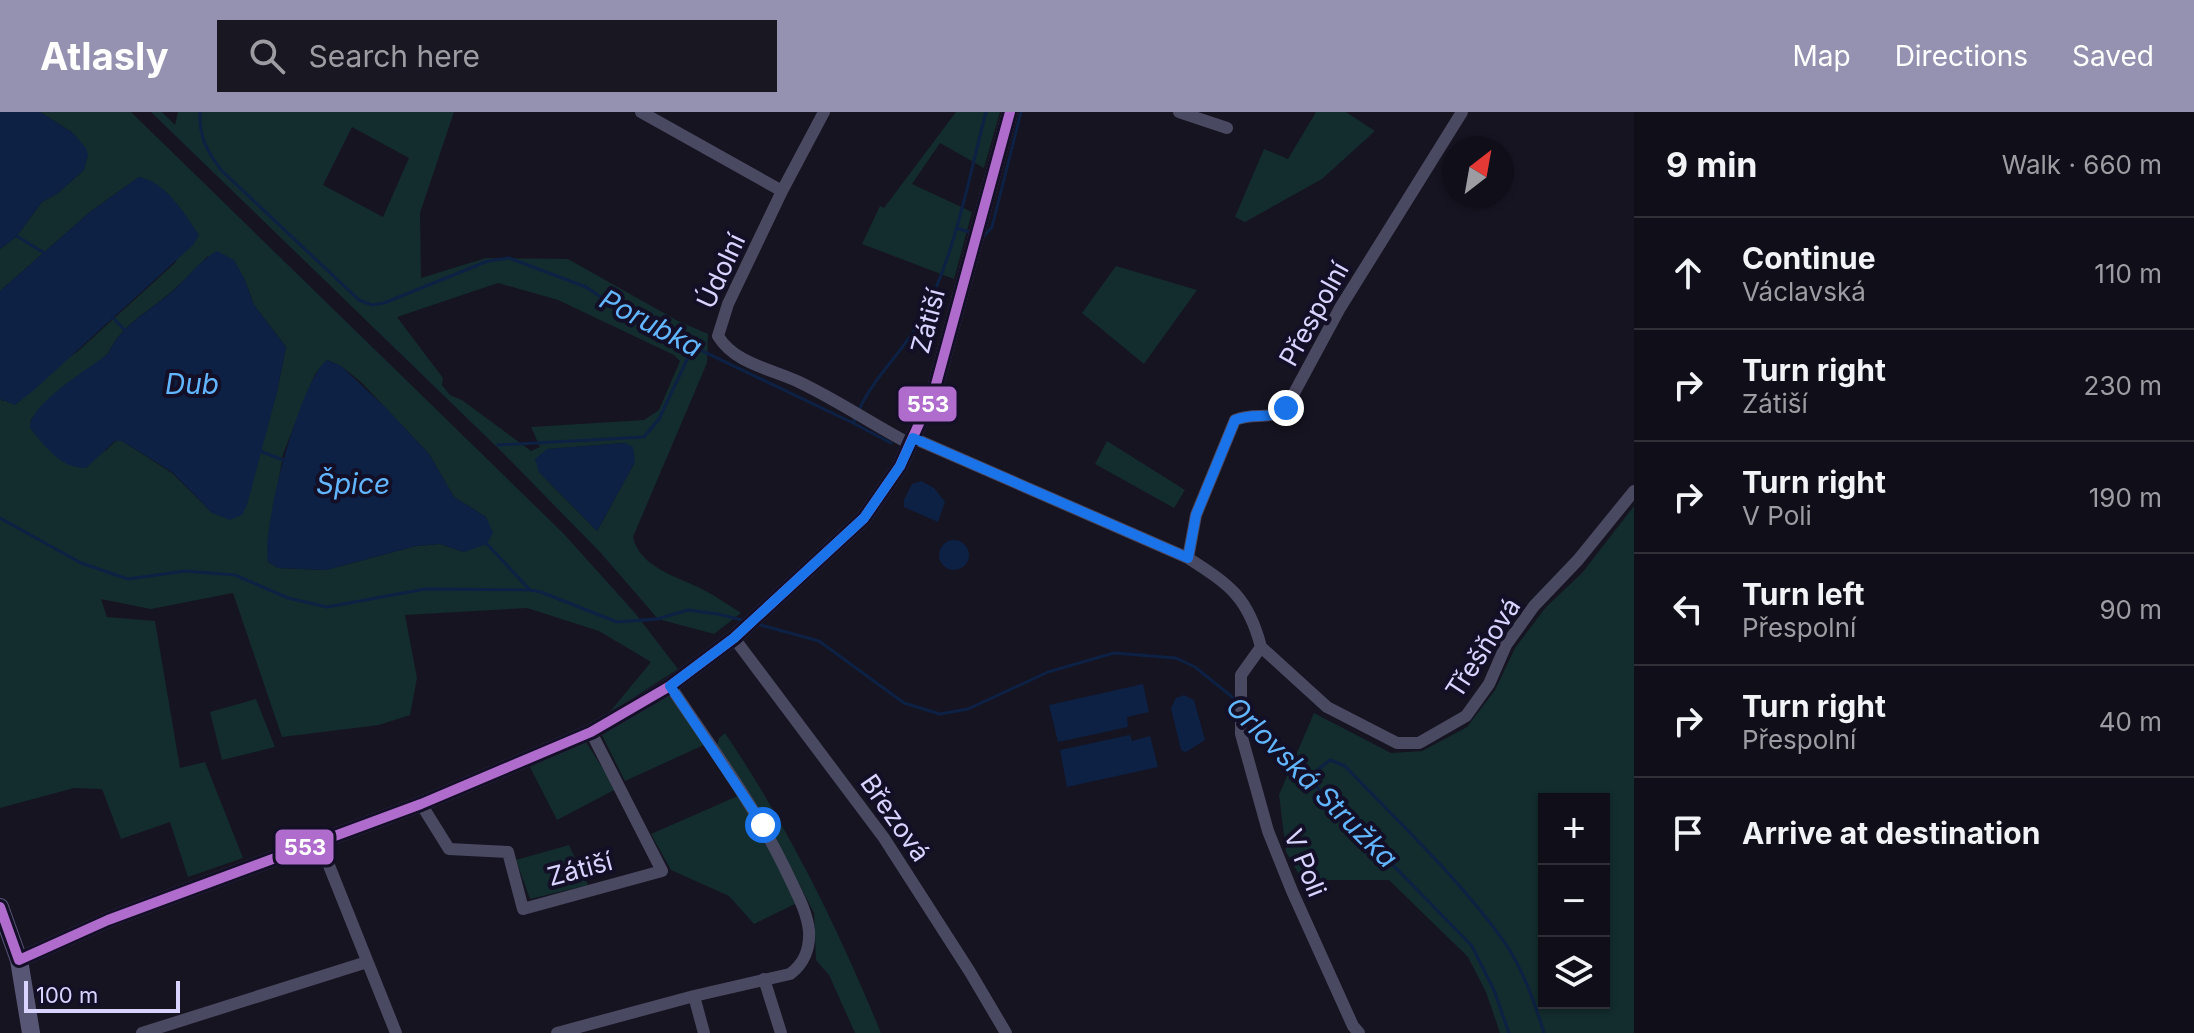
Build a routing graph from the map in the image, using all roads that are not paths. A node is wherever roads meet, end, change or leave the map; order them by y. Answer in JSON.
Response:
{"nodes":[{"id":1,"x":641,"y":112,"type":"edge"},
{"id":2,"x":824,"y":112,"type":"edge"},
{"id":3,"x":1010,"y":112,"type":"edge"},
{"id":4,"x":1179,"y":112,"type":"edge"},
{"id":5,"x":1462,"y":112,"type":"edge"},
{"id":6,"x":1227,"y":128,"type":"dead end"},
{"id":7,"x":782,"y":191,"type":"junction"},
{"id":8,"x":911,"y":441,"type":"junction"},
{"id":9,"x":1634,"y":491,"type":"edge"},
{"id":10,"x":1188,"y":558,"type":"junction"},
{"id":11,"x":734,"y":638,"type":"junction"},
{"id":12,"x":1261,"y":647,"type":"junction"},
{"id":13,"x":670,"y":686,"type":"junction"},
{"id":14,"x":591,"y":732,"type":"junction"},
{"id":15,"x":421,"y":804,"type":"junction"},
{"id":16,"x":320,"y":843,"type":"junction"},
{"id":17,"x":0,"y":907,"type":"edge"},
{"id":18,"x":19,"y":960,"type":"junction"},
{"id":19,"x":367,"y":962,"type":"junction"},
{"id":20,"x":764,"y":979,"type":"junction"},
{"id":21,"x":694,"y":996,"type":"junction"},
{"id":22,"x":588,"y":1029,"type":"edge"},
{"id":23,"x":31,"y":1033,"type":"edge"},
{"id":24,"x":142,"y":1033,"type":"edge"},
{"id":25,"x":396,"y":1033,"type":"edge"},
{"id":26,"x":557,"y":1033,"type":"edge"},
{"id":27,"x":704,"y":1033,"type":"edge"},
{"id":28,"x":781,"y":1033,"type":"edge"},
{"id":29,"x":1006,"y":1033,"type":"edge"},
{"id":30,"x":1359,"y":1033,"type":"edge"}],
"edges":[{"from":1,"to":7,"type":"street"},
{"from":2,"to":7,"type":"street","name":"Údolní"},
{"from":3,"to":8,"type":"street","name":"Zátiší"},
{"from":4,"to":6,"type":"street"},
{"from":5,"to":10,"type":"street","name":"Přespolní"},
{"from":7,"to":8,"type":"street","name":"Údolní"},
{"from":8,"to":10,"type":"street"},
{"from":8,"to":11,"type":"street","name":"Zátiší"},
{"from":9,"to":12,"type":"street","name":"Třešňová"},
{"from":10,"to":12,"type":"street"},
{"from":11,"to":13,"type":"street","name":"Zátiší"},
{"from":11,"to":29,"type":"street","name":"Březová"},
{"from":12,"to":30,"type":"street","name":"V Poli"},
{"from":13,"to":14,"type":"street","name":"Zátiší"},
{"from":13,"to":20,"type":"street"},
{"from":14,"to":15,"type":"street","name":"Zátiší"},
{"from":14,"to":15,"type":"street","name":"Zátiší"},
{"from":15,"to":16,"type":"street","name":"Zátiší"},
{"from":16,"to":18,"type":"street","name":"Zátiší"},
{"from":16,"to":19,"type":"street"},
{"from":17,"to":18,"type":"main road"},
{"from":18,"to":23,"type":"main road"},
{"from":19,"to":24,"type":"street"},
{"from":19,"to":25,"type":"street"},
{"from":20,"to":21,"type":"street"},
{"from":20,"to":28,"type":"street"},
{"from":21,"to":22,"type":"street"},
{"from":21,"to":27,"type":"street"},
{"from":22,"to":26,"type":"street"}]}
